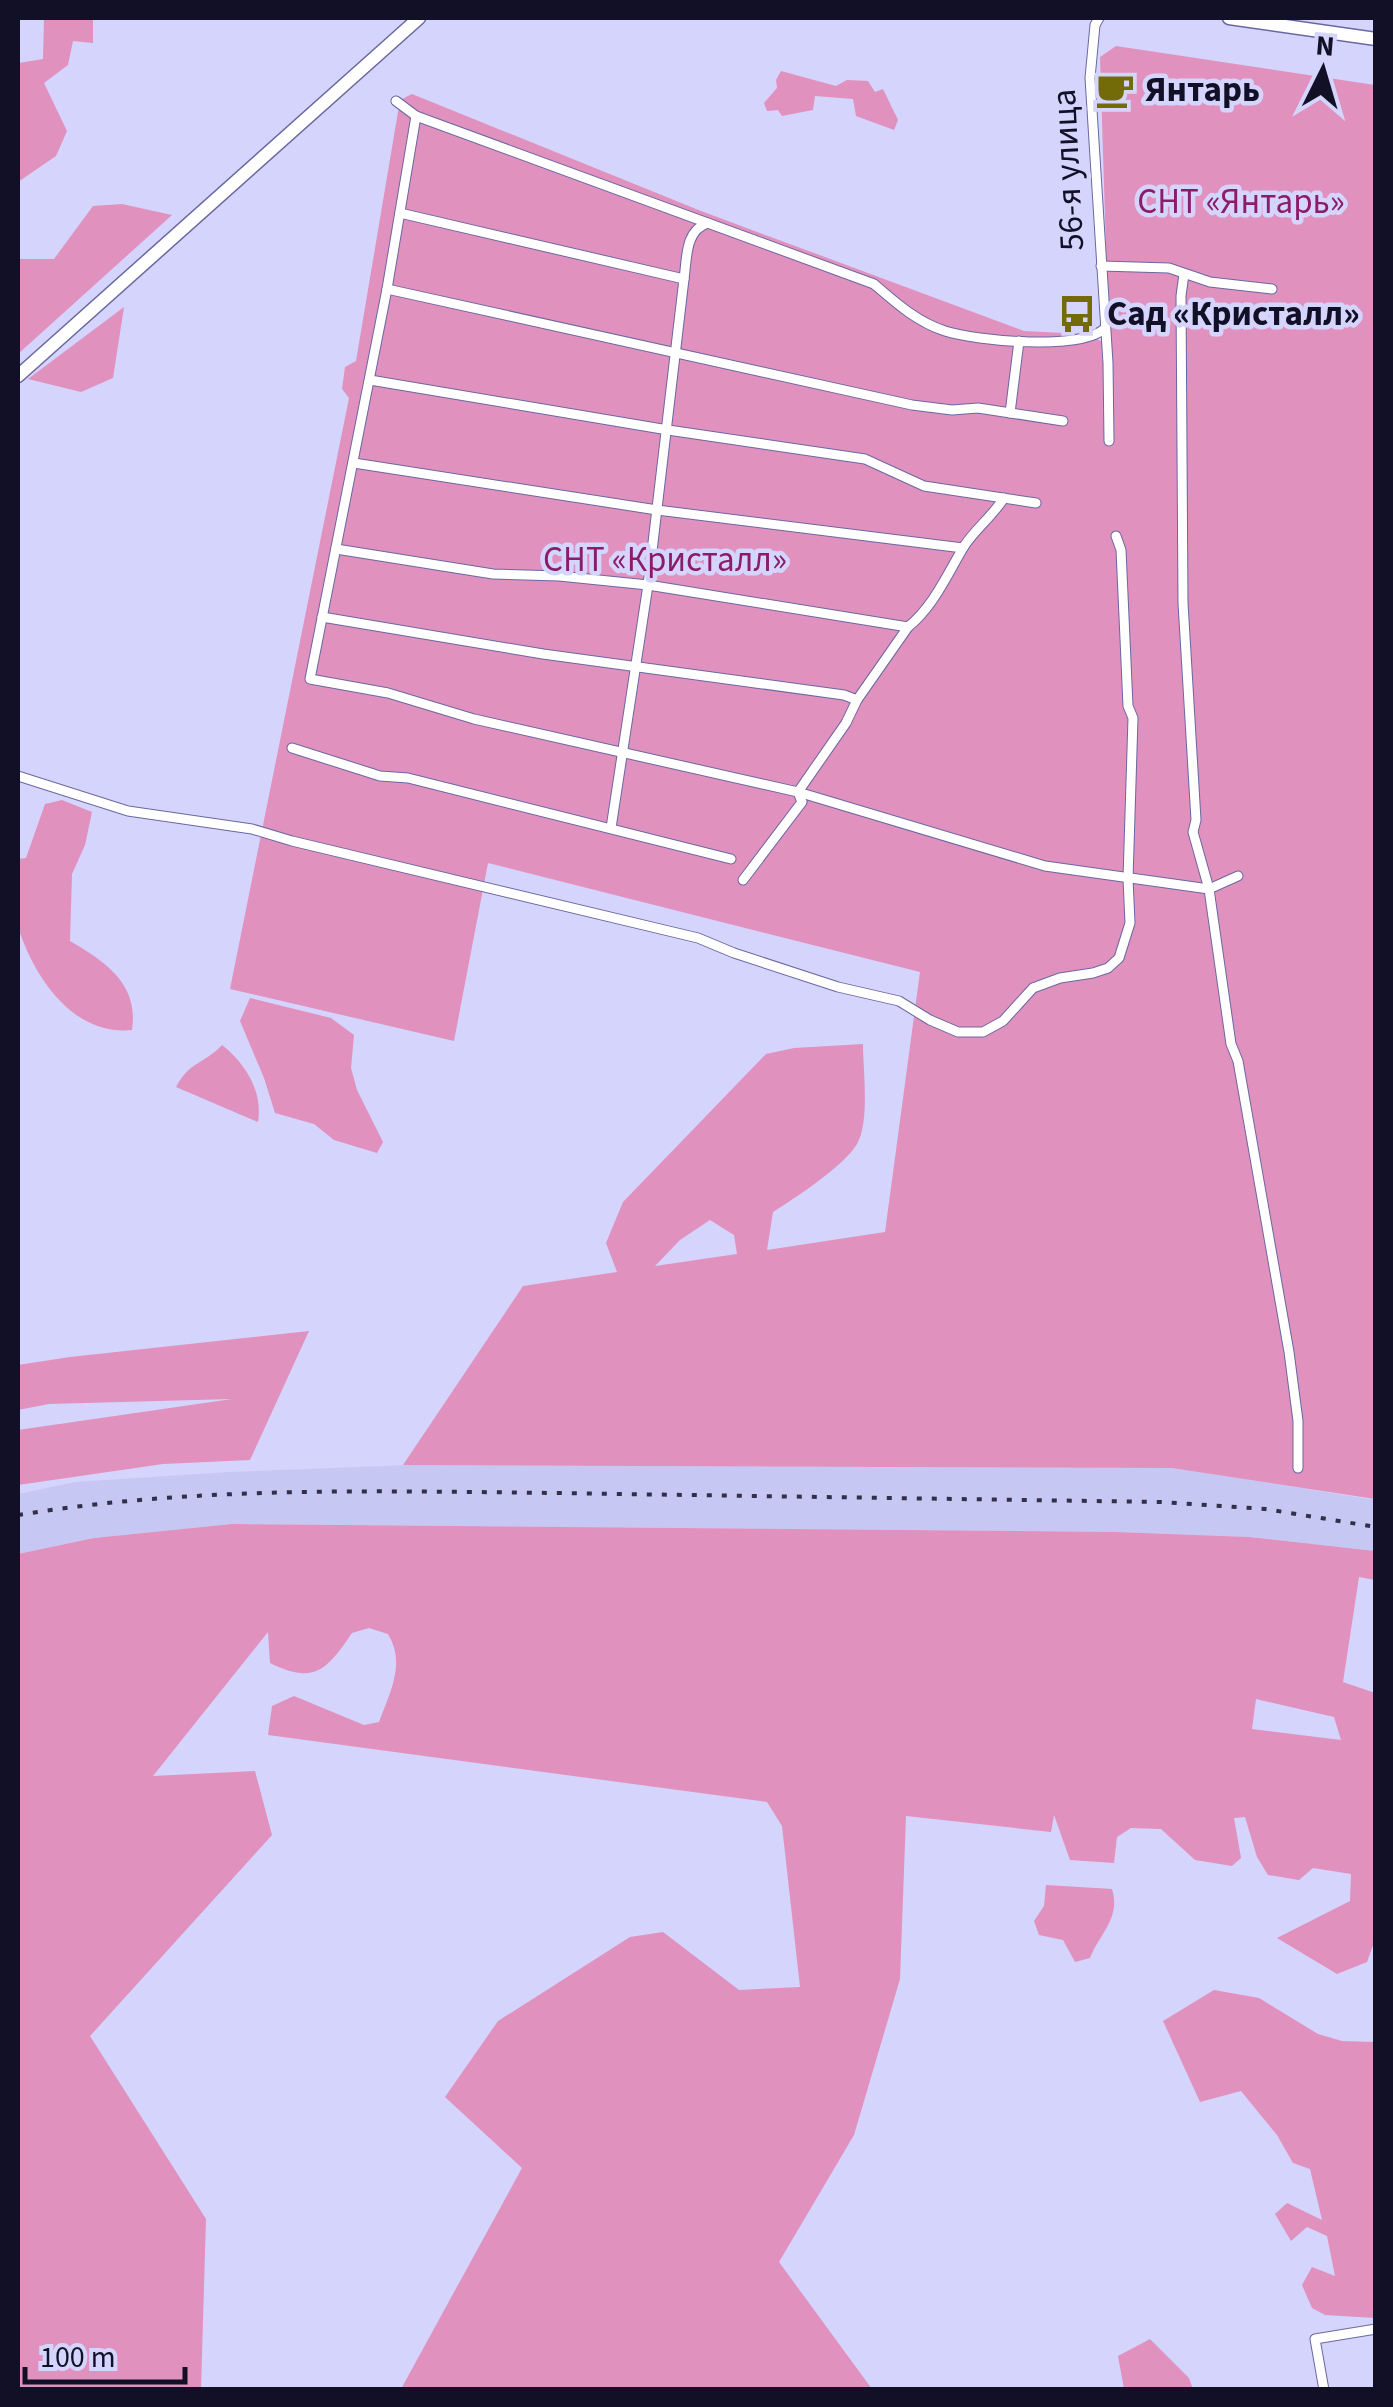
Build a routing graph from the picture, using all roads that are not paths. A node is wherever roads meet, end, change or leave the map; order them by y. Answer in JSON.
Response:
{"nodes":[{"id":1,"x":419,"y":18,"type":"edge"},
{"id":2,"x":1099,"y":18,"type":"edge"},
{"id":3,"x":1229,"y":18,"type":"edge"},
{"id":4,"x":1376,"y":39,"type":"edge"},
{"id":5,"x":396,"y":100,"type":"dead end"},
{"id":6,"x":416,"y":116,"type":"junction"},
{"id":7,"x":400,"y":214,"type":"junction"},
{"id":8,"x":708,"y":223,"type":"junction"},
{"id":9,"x":1101,"y":266,"type":"junction"},
{"id":10,"x":1184,"y":274,"type":"junction"},
{"id":11,"x":684,"y":279,"type":"junction"},
{"id":12,"x":387,"y":289,"type":"junction"},
{"id":13,"x":1272,"y":289,"type":"dead end"},
{"id":14,"x":1106,"y":328,"type":"junction"},
{"id":15,"x":1019,"y":340,"type":"junction"},
{"id":16,"x":676,"y":354,"type":"junction"},
{"id":17,"x":18,"y":376,"type":"edge"},
{"id":18,"x":370,"y":380,"type":"junction"},
{"id":19,"x":1010,"y":412,"type":"junction"},
{"id":20,"x":1063,"y":421,"type":"dead end"},
{"id":21,"x":668,"y":430,"type":"junction"},
{"id":22,"x":1109,"y":441,"type":"dead end"},
{"id":23,"x":354,"y":463,"type":"junction"},
{"id":24,"x":1004,"y":498,"type":"junction"},
{"id":25,"x":1036,"y":503,"type":"dead end"},
{"id":26,"x":657,"y":510,"type":"junction"},
{"id":27,"x":1116,"y":536,"type":"dead end"},
{"id":28,"x":962,"y":548,"type":"junction"},
{"id":29,"x":336,"y":549,"type":"junction"},
{"id":30,"x":648,"y":585,"type":"junction"},
{"id":31,"x":322,"y":617,"type":"junction"},
{"id":32,"x":908,"y":628,"type":"junction"},
{"id":33,"x":637,"y":666,"type":"junction"},
{"id":34,"x":857,"y":700,"type":"junction"},
{"id":35,"x":292,"y":748,"type":"dead end"},
{"id":36,"x":625,"y":754,"type":"junction"},
{"id":37,"x":18,"y":776,"type":"edge"},
{"id":38,"x":798,"y":792,"type":"junction"},
{"id":39,"x":611,"y":828,"type":"junction"},
{"id":40,"x":731,"y":859,"type":"dead end"},
{"id":41,"x":1238,"y":876,"type":"dead end"},
{"id":42,"x":1128,"y":879,"type":"junction"},
{"id":43,"x":743,"y":880,"type":"dead end"},
{"id":44,"x":1208,"y":889,"type":"junction"},
{"id":45,"x":1298,"y":1468,"type":"dead end"},
{"id":46,"x":1376,"y":2329,"type":"edge"},
{"id":47,"x":1324,"y":2390,"type":"edge"}],
"edges":[{"from":1,"to":17,"type":"main road"},
{"from":2,"to":9,"type":"street","name":"56-я улица"},
{"from":3,"to":4,"type":"main road"},
{"from":5,"to":6,"type":"street"},
{"from":6,"to":7,"type":"street"},
{"from":6,"to":8,"type":"street"},
{"from":7,"to":11,"type":"street"},
{"from":7,"to":12,"type":"street"},
{"from":8,"to":11,"type":"street"},
{"from":8,"to":15,"type":"street"},
{"from":9,"to":10,"type":"street"},
{"from":9,"to":14,"type":"street","name":"56-я улица"},
{"from":10,"to":13,"type":"street"},
{"from":10,"to":44,"type":"street"},
{"from":11,"to":16,"type":"street"},
{"from":12,"to":16,"type":"street"},
{"from":12,"to":18,"type":"street"},
{"from":14,"to":15,"type":"street"},
{"from":14,"to":22,"type":"street","name":"56-я улица"},
{"from":15,"to":19,"type":"street"},
{"from":16,"to":19,"type":"street"},
{"from":16,"to":21,"type":"street"},
{"from":18,"to":21,"type":"street"},
{"from":18,"to":23,"type":"street"},
{"from":19,"to":20,"type":"street"},
{"from":21,"to":24,"type":"street"},
{"from":21,"to":26,"type":"street"},
{"from":23,"to":26,"type":"street"},
{"from":23,"to":29,"type":"street"},
{"from":24,"to":25,"type":"street"},
{"from":24,"to":28,"type":"street"},
{"from":26,"to":28,"type":"street"},
{"from":26,"to":30,"type":"street"},
{"from":27,"to":42,"type":"street"},
{"from":28,"to":32,"type":"street"},
{"from":29,"to":30,"type":"street"},
{"from":29,"to":31,"type":"street"},
{"from":30,"to":32,"type":"street"},
{"from":30,"to":33,"type":"street"},
{"from":31,"to":33,"type":"street"},
{"from":31,"to":36,"type":"street"},
{"from":32,"to":34,"type":"street"},
{"from":33,"to":34,"type":"street"},
{"from":33,"to":36,"type":"street"},
{"from":34,"to":38,"type":"street"},
{"from":35,"to":39,"type":"street"},
{"from":36,"to":38,"type":"street"},
{"from":36,"to":39,"type":"street"},
{"from":37,"to":42,"type":"street"},
{"from":38,"to":42,"type":"street"},
{"from":38,"to":43,"type":"street"},
{"from":39,"to":40,"type":"street"},
{"from":41,"to":44,"type":"street"},
{"from":42,"to":44,"type":"street"},
{"from":44,"to":45,"type":"street"},
{"from":46,"to":47,"type":"street"}]}
